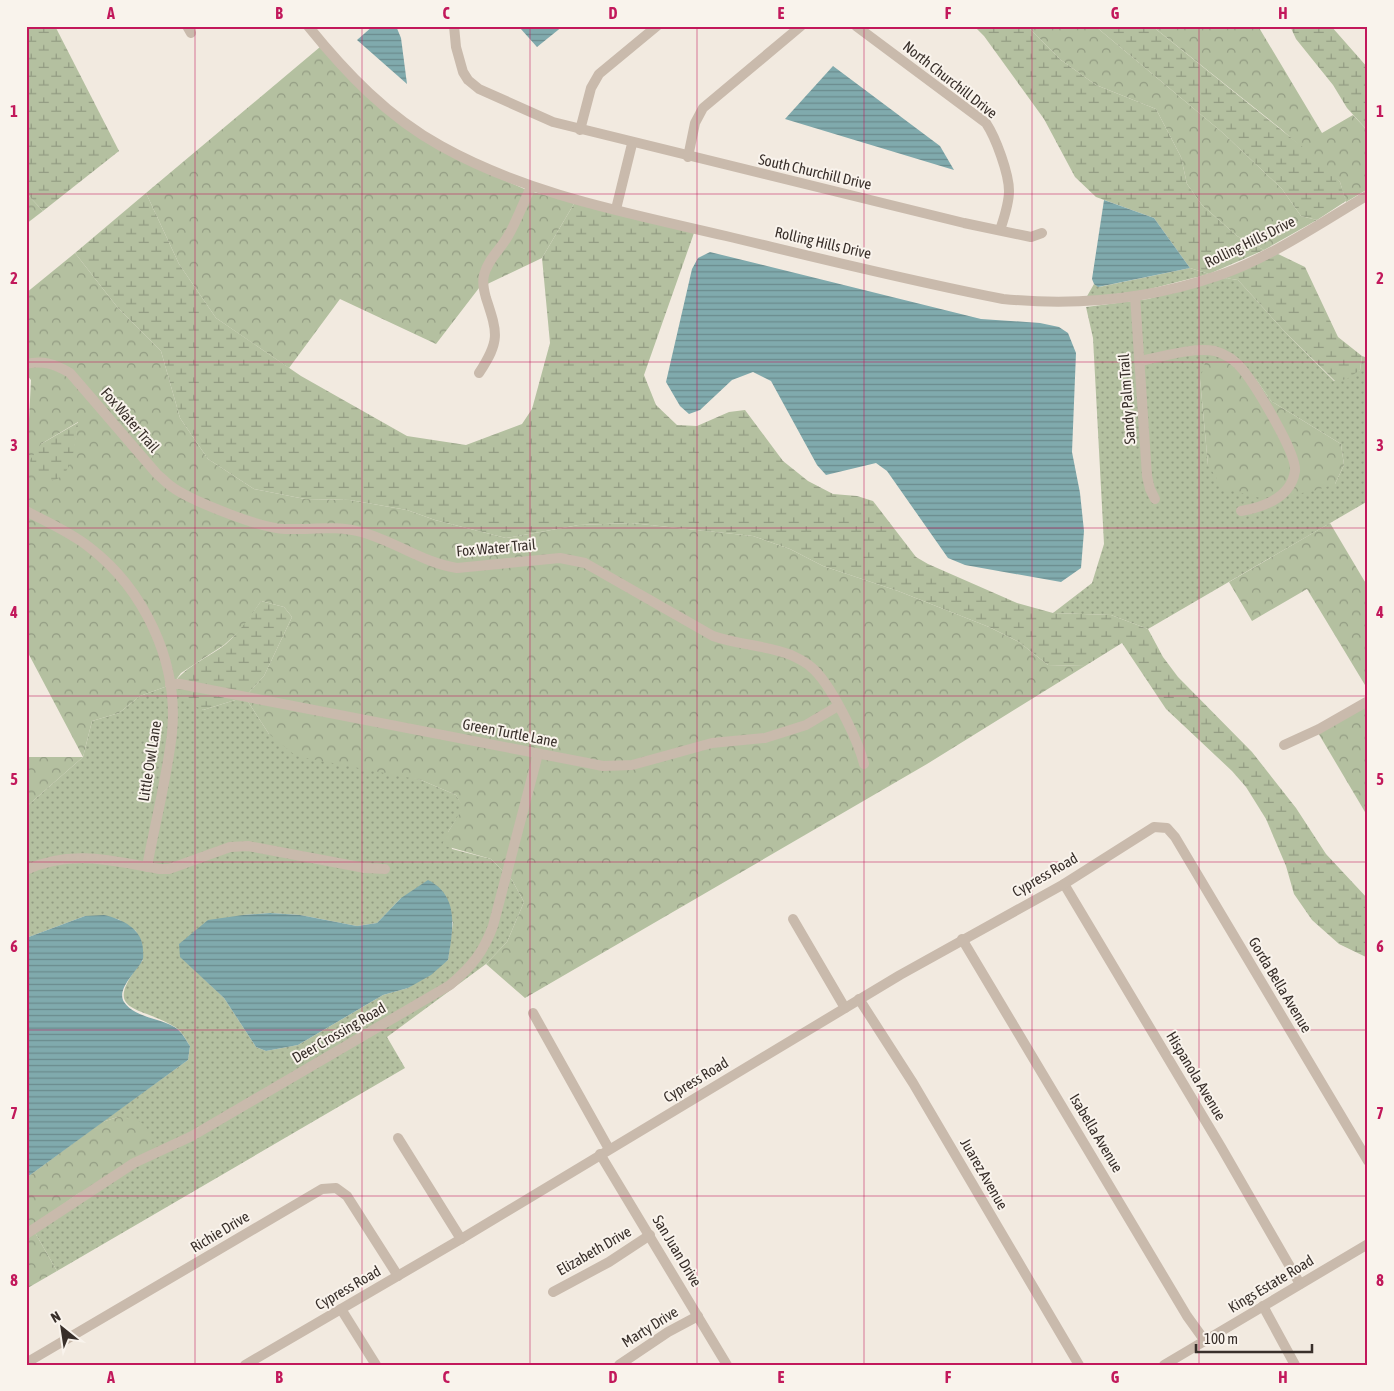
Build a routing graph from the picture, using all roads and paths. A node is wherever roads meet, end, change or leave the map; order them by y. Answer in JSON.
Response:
{"nodes":[{"id":1,"x":308,"y":26,"type":"edge"},
{"id":2,"x":454,"y":26,"type":"edge"},
{"id":3,"x":657,"y":26,"type":"edge"},
{"id":4,"x":801,"y":26,"type":"edge"},
{"id":5,"x":856,"y":26,"type":"edge"},
{"id":6,"x":580,"y":130,"type":"junction"},
{"id":7,"x":632,"y":144,"type":"junction"},
{"id":8,"x":688,"y":157,"type":"junction"},
{"id":9,"x":531,"y":187,"type":"junction"},
{"id":10,"x":1368,"y":195,"type":"edge"},
{"id":11,"x":616,"y":209,"type":"junction"},
{"id":12,"x":1000,"y":230,"type":"junction"},
{"id":13,"x":1042,"y":233,"type":"dead end"},
{"id":14,"x":1135,"y":296,"type":"junction"},
{"id":15,"x":1140,"y":361,"type":"junction"},
{"id":16,"x":26,"y":364,"type":"edge"},
{"id":17,"x":479,"y":373,"type":"dead end"},
{"id":18,"x":1155,"y":499,"type":"dead end"},
{"id":19,"x":26,"y":511,"type":"edge"},
{"id":20,"x":1241,"y":512,"type":"dead end"},
{"id":21,"x":170,"y":684,"type":"junction"},
{"id":22,"x":1368,"y":701,"type":"edge"},
{"id":23,"x":838,"y":706,"type":"junction"},
{"id":24,"x":1284,"y":745,"type":"dead end"},
{"id":25,"x":538,"y":754,"type":"junction"},
{"id":26,"x":864,"y":764,"type":"dead end"},
{"id":27,"x":1164,"y":827,"type":"joint"},
{"id":28,"x":147,"y":867,"type":"junction"},
{"id":29,"x":386,"y":869,"type":"dead end"},
{"id":30,"x":26,"y":870,"type":"edge"},
{"id":31,"x":1064,"y":884,"type":"junction"},
{"id":32,"x":793,"y":920,"type":"dead end"},
{"id":33,"x":962,"y":939,"type":"junction"},
{"id":34,"x":859,"y":1000,"type":"junction"},
{"id":35,"x":845,"y":1008,"type":"junction"},
{"id":36,"x":533,"y":1013,"type":"dead end"},
{"id":37,"x":398,"y":1138,"type":"dead end"},
{"id":38,"x":605,"y":1151,"type":"junction"},
{"id":39,"x":1368,"y":1161,"type":"edge"},
{"id":40,"x":26,"y":1234,"type":"edge"},
{"id":41,"x":650,"y":1236,"type":"junction"},
{"id":42,"x":461,"y":1239,"type":"junction"},
{"id":43,"x":1368,"y":1244,"type":"edge"},
{"id":44,"x":398,"y":1276,"type":"junction"},
{"id":45,"x":1300,"y":1284,"type":"junction"},
{"id":46,"x":553,"y":1292,"type":"dead end"},
{"id":47,"x":1263,"y":1306,"type":"junction"},
{"id":48,"x":341,"y":1309,"type":"junction"},
{"id":49,"x":698,"y":1316,"type":"junction"},
{"id":50,"x":1205,"y":1341,"type":"junction"},
{"id":51,"x":26,"y":1363,"type":"edge"},
{"id":52,"x":245,"y":1365,"type":"edge"},
{"id":53,"x":376,"y":1365,"type":"edge"},
{"id":54,"x":619,"y":1365,"type":"edge"},
{"id":55,"x":727,"y":1365,"type":"edge"},
{"id":56,"x":1079,"y":1365,"type":"edge"},
{"id":57,"x":1164,"y":1365,"type":"edge"},
{"id":58,"x":1295,"y":1365,"type":"edge"}],
"edges":[{"from":1,"to":9,"type":"street","name":"Rolling Hills Drive"},
{"from":2,"to":6,"type":"street"},
{"from":3,"to":6,"type":"street"},
{"from":4,"to":8,"type":"street"},
{"from":5,"to":12,"type":"street","name":"North Churchill Drive"},
{"from":6,"to":7,"type":"street","name":"South Churchill Drive"},
{"from":7,"to":8,"type":"street","name":"South Churchill Drive"},
{"from":7,"to":11,"type":"street"},
{"from":8,"to":12,"type":"street","name":"South Churchill Drive"},
{"from":9,"to":11,"type":"street","name":"Rolling Hills Drive"},
{"from":9,"to":17,"type":"street"},
{"from":10,"to":14,"type":"street","name":"Rolling Hills Drive"},
{"from":11,"to":14,"type":"street","name":"Rolling Hills Drive"},
{"from":12,"to":13,"type":"street","name":"South Churchill Drive"},
{"from":14,"to":15,"type":"street","name":"Sandy Palm Trail"},
{"from":15,"to":18,"type":"street","name":"Sandy Palm Trail"},
{"from":15,"to":20,"type":"street"},
{"from":16,"to":23,"type":"street","name":"Fox Water Trail"},
{"from":19,"to":21,"type":"street","name":"Little Owl Lane"},
{"from":21,"to":25,"type":"street","name":"Green Turtle Lane"},
{"from":21,"to":28,"type":"street","name":"Little Owl Lane"},
{"from":22,"to":24,"type":"street"},
{"from":23,"to":25,"type":"street","name":"Green Turtle Lane"},
{"from":23,"to":26,"type":"street","name":"Fox Water Trail"},
{"from":25,"to":40,"type":"street","name":"Deer Crossing Road"},
{"from":27,"to":31,"type":"street","name":"Cypress Road"},
{"from":27,"to":39,"type":"street","name":"Gorda Bella Avenue"},
{"from":28,"to":29,"type":"street"},
{"from":28,"to":30,"type":"street"},
{"from":31,"to":33,"type":"street","name":"Cypress Road"},
{"from":31,"to":45,"type":"street","name":"Hispanola Avenue"},
{"from":32,"to":35,"type":"street"},
{"from":33,"to":34,"type":"street","name":"Cypress Road"},
{"from":33,"to":50,"type":"street","name":"Isabella Avenue"},
{"from":34,"to":35,"type":"street","name":"Cypress Road"},
{"from":34,"to":56,"type":"street","name":"Juarez Avenue"},
{"from":35,"to":38,"type":"street","name":"Cypress Road"},
{"from":36,"to":38,"type":"street","name":"San Juan Drive"},
{"from":37,"to":42,"type":"street"},
{"from":38,"to":41,"type":"street","name":"San Juan Drive"},
{"from":38,"to":42,"type":"street","name":"Cypress Road"},
{"from":41,"to":46,"type":"street","name":"Elizabeth Drive"},
{"from":41,"to":49,"type":"street","name":"San Juan Drive"},
{"from":42,"to":44,"type":"street","name":"Cypress Road"},
{"from":43,"to":45,"type":"street","name":"Kings Estate Road"},
{"from":44,"to":48,"type":"street","name":"Cypress Road"},
{"from":44,"to":51,"type":"street","name":"Richie Drive"},
{"from":45,"to":47,"type":"street","name":"Kings Estate Road"},
{"from":47,"to":50,"type":"street","name":"Kings Estate Road"},
{"from":47,"to":58,"type":"street"},
{"from":48,"to":52,"type":"street","name":"Cypress Road"},
{"from":48,"to":53,"type":"street"},
{"from":49,"to":54,"type":"street","name":"Marty Drive"},
{"from":49,"to":55,"type":"street","name":"San Juan Drive"},
{"from":50,"to":57,"type":"street","name":"Kings Estate Road"}]}
